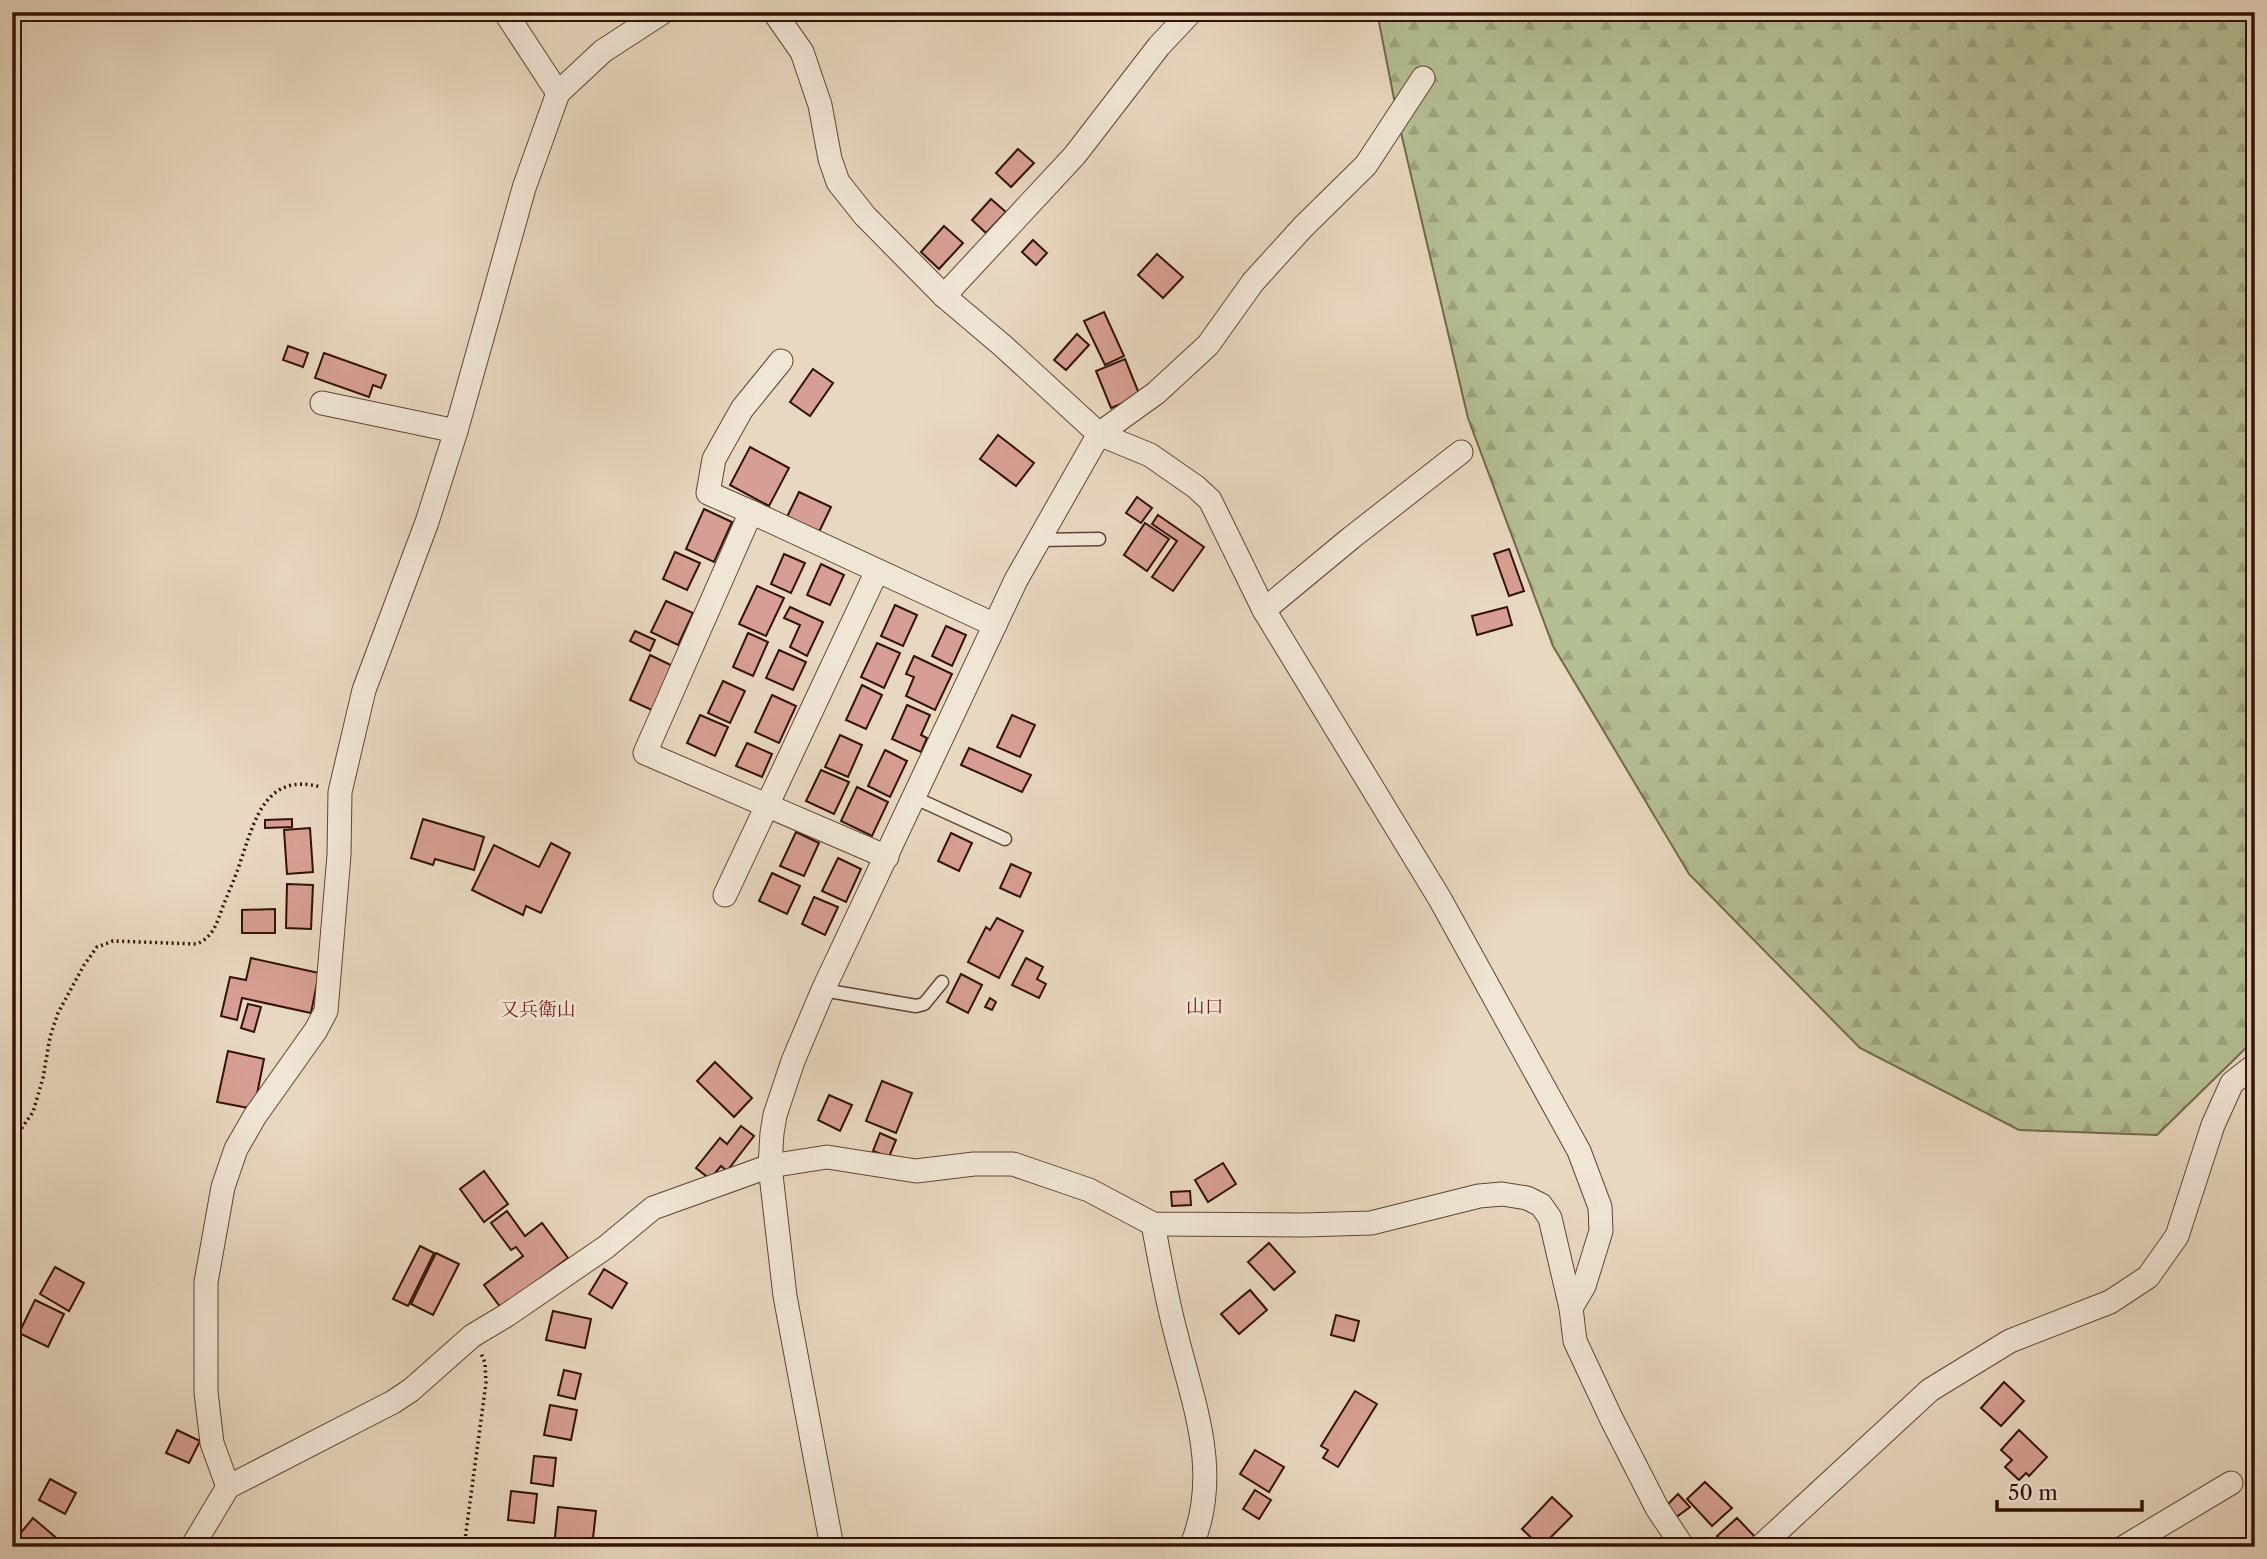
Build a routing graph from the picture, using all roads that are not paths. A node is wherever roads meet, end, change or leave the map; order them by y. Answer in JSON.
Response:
{"nodes":[{"id":1,"x":505,"y":12,"type":"edge"},
{"id":2,"x":774,"y":12,"type":"edge"},
{"id":3,"x":1191,"y":12,"type":"edge"},
{"id":4,"x":657,"y":14,"type":"edge"},
{"id":5,"x":1423,"y":78,"type":"dead end"},
{"id":6,"x":558,"y":93,"type":"junction"},
{"id":7,"x":944,"y":296,"type":"junction"},
{"id":8,"x":781,"y":361,"type":"dead end"},
{"id":9,"x":322,"y":403,"type":"dead end"},
{"id":10,"x":456,"y":431,"type":"junction"},
{"id":11,"x":1099,"y":434,"type":"junction"},
{"id":12,"x":1461,"y":453,"type":"dead end"},
{"id":13,"x":751,"y":512,"type":"junction"},
{"id":14,"x":1098,"y":539,"type":"dead end"},
{"id":15,"x":1037,"y":540,"type":"junction"},
{"id":16,"x":877,"y":571,"type":"junction"},
{"id":17,"x":1265,"y":610,"type":"junction"},
{"id":18,"x":995,"y":625,"type":"junction"},
{"id":19,"x":913,"y":797,"type":"junction"},
{"id":20,"x":767,"y":804,"type":"junction"},
{"id":21,"x":1006,"y":839,"type":"dead end"},
{"id":22,"x":887,"y":857,"type":"junction"},
{"id":23,"x":725,"y":895,"type":"dead end"},
{"id":24,"x":942,"y":982,"type":"dead end"},
{"id":25,"x":823,"y":989,"type":"junction"},
{"id":26,"x":2255,"y":1065,"type":"edge"},
{"id":27,"x":770,"y":1166,"type":"junction"},
{"id":28,"x":1153,"y":1224,"type":"junction"},
{"id":29,"x":1571,"y":1308,"type":"junction"},
{"id":30,"x":2231,"y":1483,"type":"dead end"},
{"id":31,"x":228,"y":1487,"type":"junction"},
{"id":32,"x":192,"y":1547,"type":"edge"},
{"id":33,"x":832,"y":1547,"type":"edge"},
{"id":34,"x":1191,"y":1547,"type":"edge"},
{"id":35,"x":1683,"y":1547,"type":"edge"},
{"id":36,"x":1760,"y":1547,"type":"edge"},
{"id":37,"x":2124,"y":1547,"type":"edge"}],
"edges":[{"from":1,"to":6,"type":"street"},
{"from":2,"to":7,"type":"street"},
{"from":3,"to":7,"type":"street"},
{"from":4,"to":6,"type":"street"},
{"from":5,"to":11,"type":"street"},
{"from":6,"to":10,"type":"street"},
{"from":7,"to":11,"type":"street"},
{"from":8,"to":13,"type":"street"},
{"from":9,"to":10,"type":"street"},
{"from":10,"to":31,"type":"street"},
{"from":11,"to":15,"type":"street"},
{"from":11,"to":17,"type":"street"},
{"from":12,"to":17,"type":"street"},
{"from":13,"to":16,"type":"street"},
{"from":13,"to":20,"type":"street"},
{"from":14,"to":15,"type":"lane"},
{"from":15,"to":18,"type":"street"},
{"from":16,"to":18,"type":"street"},
{"from":16,"to":20,"type":"street"},
{"from":17,"to":29,"type":"street"},
{"from":18,"to":19,"type":"street"},
{"from":19,"to":21,"type":"lane"},
{"from":19,"to":22,"type":"street"},
{"from":20,"to":22,"type":"street"},
{"from":20,"to":23,"type":"street"},
{"from":22,"to":25,"type":"street"},
{"from":24,"to":25,"type":"lane"},
{"from":25,"to":27,"type":"street"},
{"from":26,"to":36,"type":"street"},
{"from":27,"to":28,"type":"street"},
{"from":27,"to":31,"type":"street"},
{"from":27,"to":33,"type":"street"},
{"from":28,"to":29,"type":"street"},
{"from":28,"to":34,"type":"street"},
{"from":29,"to":35,"type":"street"},
{"from":30,"to":37,"type":"street"},
{"from":31,"to":32,"type":"street"}]}
